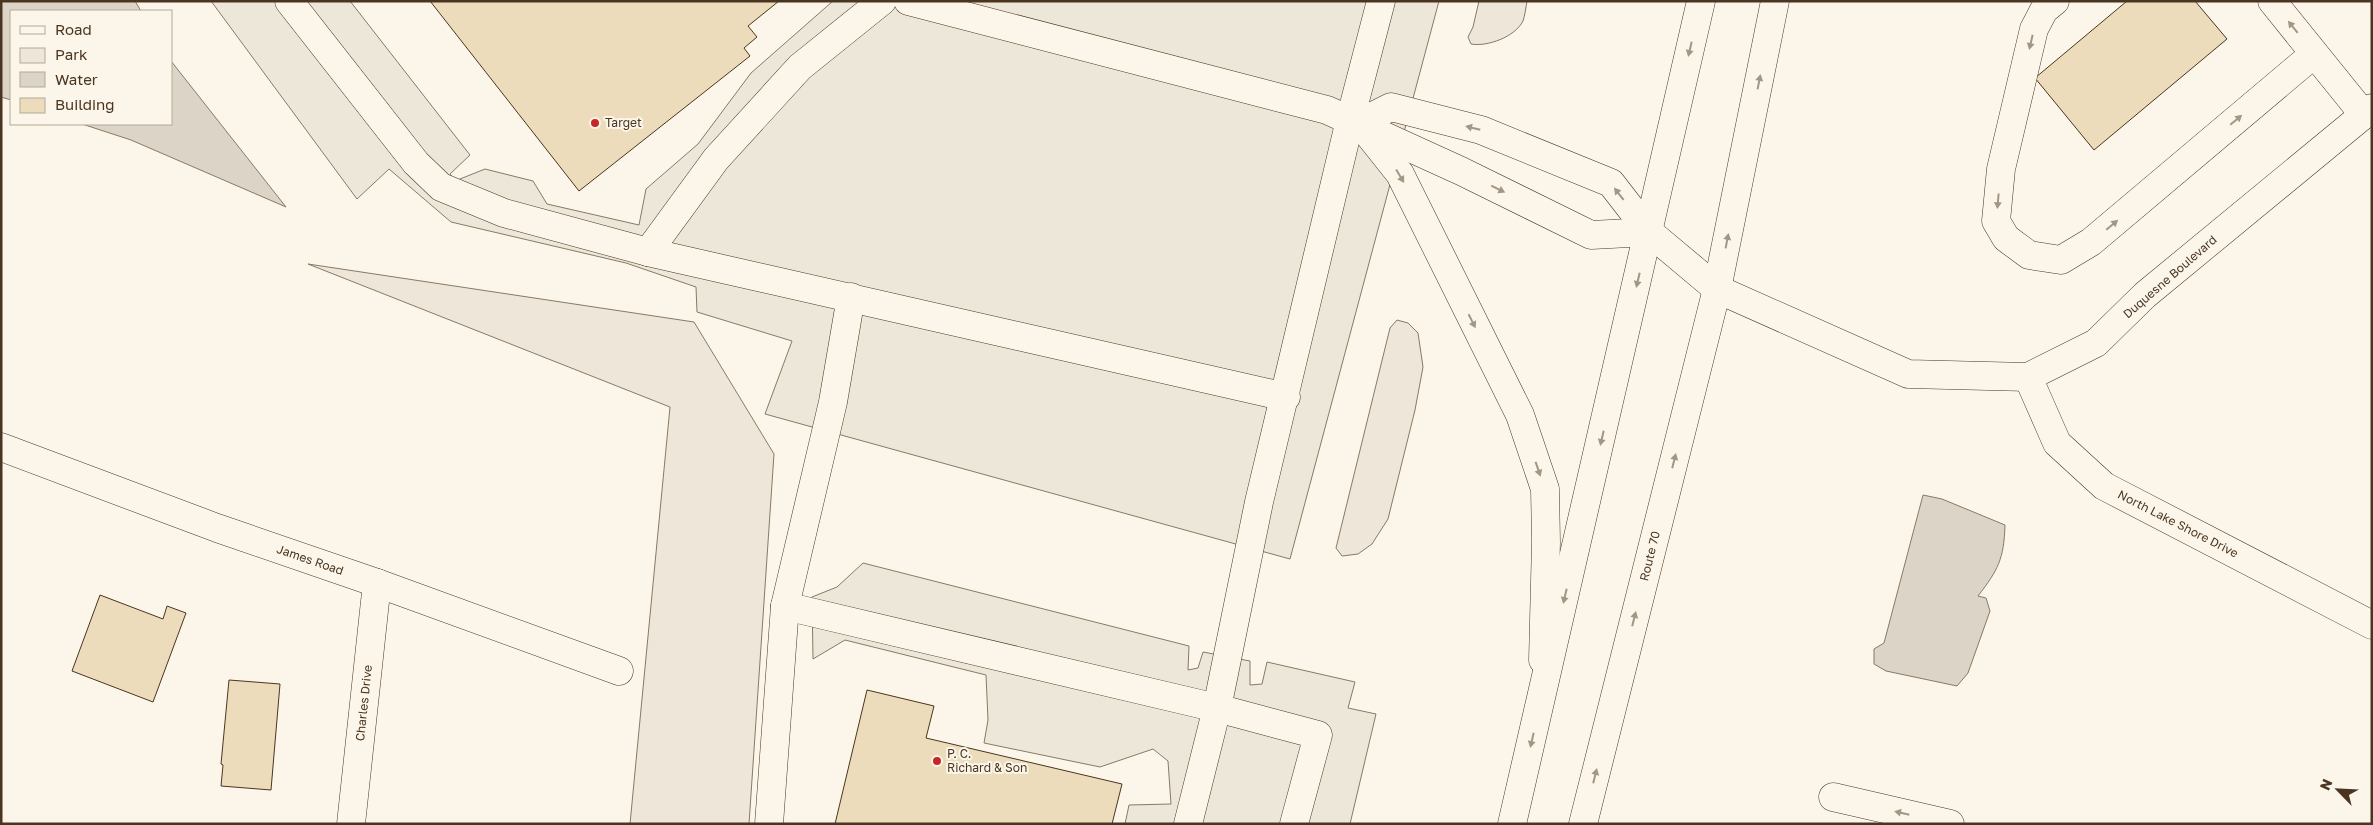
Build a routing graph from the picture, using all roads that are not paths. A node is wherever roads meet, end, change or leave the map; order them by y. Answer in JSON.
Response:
{"nodes":[{"id":1,"x":289,"y":1,"type":"edge"},
{"id":2,"x":882,"y":1,"type":"edge"},
{"id":3,"x":908,"y":1,"type":"edge"},
{"id":4,"x":1381,"y":1,"type":"edge"},
{"id":5,"x":1701,"y":1,"type":"edge"},
{"id":6,"x":1775,"y":1,"type":"edge"},
{"id":7,"x":2055,"y":1,"type":"edge"},
{"id":8,"x":2272,"y":1,"type":"edge"},
{"id":9,"x":2314,"y":54,"type":"junction"},
{"id":10,"x":2368,"y":111,"type":"edge"},
{"id":11,"x":1355,"y":121,"type":"junction"},
{"id":12,"x":1649,"y":232,"type":"junction"},
{"id":13,"x":648,"y":252,"type":"junction"},
{"id":14,"x":1717,"y":289,"type":"junction"},
{"id":15,"x":851,"y":297,"type":"junction"},
{"id":16,"x":2028,"y":377,"type":"junction"},
{"id":17,"x":1286,"y":397,"type":"junction"},
{"id":18,"x":1,"y":447,"type":"edge"},
{"id":19,"x":377,"y":583,"type":"junction"},
{"id":20,"x":785,"y":606,"type":"junction"},
{"id":21,"x":2372,"y":625,"type":"edge"},
{"id":22,"x":619,"y":671,"type":"dead end"},
{"id":23,"x":1543,"y":693,"type":"junction"},
{"id":24,"x":1217,"y":708,"type":"junction"},
{"id":25,"x":1832,"y":798,"type":"dead end"},
{"id":26,"x":1585,"y":821,"type":"edge"},
{"id":27,"x":351,"y":824,"type":"edge"},
{"id":28,"x":768,"y":824,"type":"edge"},
{"id":29,"x":1188,"y":824,"type":"edge"},
{"id":30,"x":1294,"y":824,"type":"edge"},
{"id":31,"x":1512,"y":824,"type":"edge"},
{"id":32,"x":1950,"y":824,"type":"edge"}],
"edges":[{"from":1,"to":13,"type":"main road"},
{"from":2,"to":13,"type":"main road"},
{"from":3,"to":11,"type":"main road"},
{"from":4,"to":11,"type":"main road"},
{"from":5,"to":12,"type":"main road","one_way":true},
{"from":14,"to":6,"type":"main road","name":"Route 70","one_way":true},
{"from":7,"to":9,"type":"main road","one_way":true},
{"from":9,"to":8,"type":"main road","one_way":true},
{"from":9,"to":10,"type":"main road"},
{"from":10,"to":16,"type":"main road","name":"Duquesne Boulevard"},
{"from":11,"to":12,"type":"main road","one_way":true},
{"from":12,"to":11,"type":"main road","name":"Duquesne Boulevard","one_way":true},
{"from":11,"to":17,"type":"main road"},
{"from":11,"to":23,"type":"main road","one_way":true},
{"from":12,"to":14,"type":"main road","name":"Duquesne Boulevard"},
{"from":12,"to":23,"type":"main road","one_way":true},
{"from":13,"to":15,"type":"main road"},
{"from":14,"to":16,"type":"main road","name":"Duquesne Boulevard"},
{"from":26,"to":14,"type":"main road","name":"Route 70","one_way":true},
{"from":15,"to":17,"type":"main road"},
{"from":15,"to":20,"type":"main road"},
{"from":16,"to":21,"type":"main road","name":"North Lake Shore Drive"},
{"from":17,"to":24,"type":"main road"},
{"from":18,"to":19,"type":"main road","name":"James Road"},
{"from":19,"to":22,"type":"main road","name":"James Road"},
{"from":19,"to":27,"type":"main road","name":"Charles Drive"},
{"from":20,"to":24,"type":"main road"},
{"from":20,"to":28,"type":"main road"},
{"from":23,"to":31,"type":"main road","one_way":true},
{"from":24,"to":29,"type":"main road"},
{"from":24,"to":30,"type":"main road"},
{"from":32,"to":25,"type":"main road","one_way":true}]}
